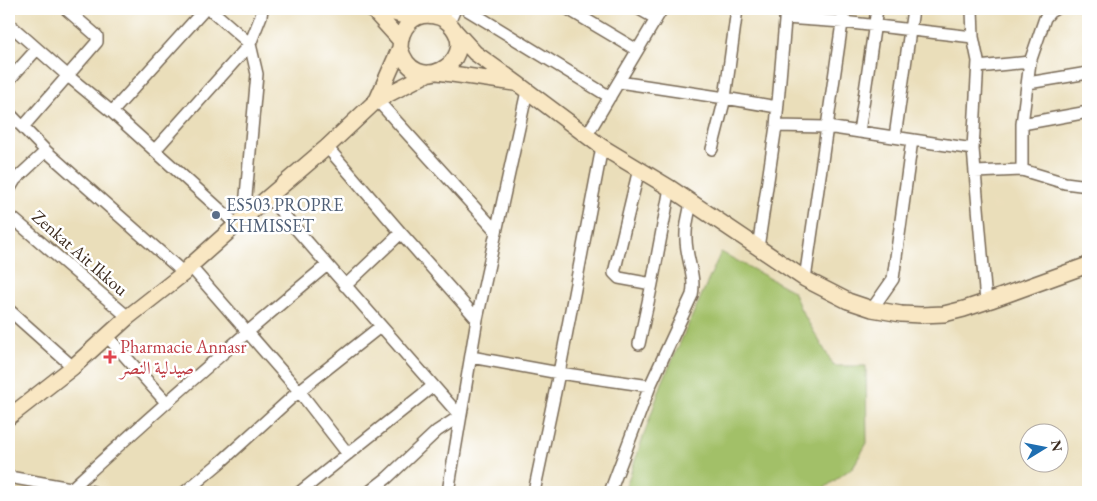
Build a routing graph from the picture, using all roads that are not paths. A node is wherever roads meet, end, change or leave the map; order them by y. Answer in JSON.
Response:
{"nodes":[{"id":1,"x":68,"y":9,"type":"edge"},
{"id":2,"x":205,"y":9,"type":"edge"},
{"id":3,"x":210,"y":9,"type":"edge"},
{"id":4,"x":262,"y":9,"type":"edge"},
{"id":5,"x":372,"y":9,"type":"edge"},
{"id":6,"x":381,"y":9,"type":"edge"},
{"id":7,"x":466,"y":9,"type":"edge"},
{"id":8,"x":568,"y":9,"type":"edge"},
{"id":9,"x":639,"y":9,"type":"edge"},
{"id":10,"x":737,"y":9,"type":"edge"},
{"id":11,"x":771,"y":9,"type":"edge"},
{"id":12,"x":844,"y":9,"type":"edge"},
{"id":13,"x":876,"y":9,"type":"edge"},
{"id":14,"x":913,"y":9,"type":"edge"},
{"id":15,"x":972,"y":9,"type":"edge"},
{"id":16,"x":1055,"y":9,"type":"edge"},
{"id":17,"x":786,"y":13,"type":"edge"},
{"id":18,"x":426,"y":14,"type":"edge"},
{"id":19,"x":658,"y":14,"type":"edge"},
{"id":20,"x":453,"y":21,"type":"edge"},
{"id":21,"x":843,"y":22,"type":"junction"},
{"id":22,"x":9,"y":24,"type":"edge"},
{"id":23,"x":874,"y":25,"type":"junction"},
{"id":24,"x":910,"y":30,"type":"junction"},
{"id":25,"x":973,"y":37,"type":"junction"},
{"id":26,"x":250,"y":44,"type":"junction"},
{"id":27,"x":400,"y":44,"type":"junction"},
{"id":28,"x":37,"y":49,"type":"junction"},
{"id":29,"x":637,"y":50,"type":"junction"},
{"id":30,"x":1030,"y":62,"type":"junction"},
{"id":31,"x":978,"y":66,"type":"junction"},
{"id":32,"x":1088,"y":72,"type":"edge"},
{"id":33,"x":433,"y":73,"type":"junction"},
{"id":34,"x":68,"y":76,"type":"junction"},
{"id":35,"x":9,"y":80,"type":"edge"},
{"id":36,"x":619,"y":82,"type":"junction"},
{"id":37,"x":1028,"y":84,"type":"junction"},
{"id":38,"x":523,"y":88,"type":"junction"},
{"id":39,"x":610,"y":97,"type":"junction"},
{"id":40,"x":725,"y":98,"type":"junction"},
{"id":41,"x":377,"y":100,"type":"junction"},
{"id":42,"x":777,"y":107,"type":"junction"},
{"id":43,"x":112,"y":112,"type":"junction"},
{"id":44,"x":1088,"y":112,"type":"edge"},
{"id":45,"x":9,"y":114,"type":"edge"},
{"id":46,"x":1022,"y":124,"type":"junction"},
{"id":47,"x":776,"y":126,"type":"junction"},
{"id":48,"x":23,"y":127,"type":"junction"},
{"id":49,"x":827,"y":127,"type":"junction"},
{"id":50,"x":859,"y":132,"type":"junction"},
{"id":51,"x":587,"y":134,"type":"junction"},
{"id":52,"x":895,"y":137,"type":"junction"},
{"id":53,"x":912,"y":140,"type":"junction"},
{"id":54,"x":602,"y":146,"type":"junction"},
{"id":55,"x":328,"y":147,"type":"junction"},
{"id":56,"x":712,"y":149,"type":"dead end"},
{"id":57,"x":973,"y":149,"type":"junction"},
{"id":58,"x":155,"y":150,"type":"junction"},
{"id":59,"x":46,"y":151,"type":"junction"},
{"id":60,"x":639,"y":169,"type":"junction"},
{"id":61,"x":1022,"y":170,"type":"junction"},
{"id":62,"x":975,"y":172,"type":"junction"},
{"id":63,"x":11,"y":181,"type":"edge"},
{"id":64,"x":1088,"y":186,"type":"edge"},
{"id":65,"x":670,"y":188,"type":"junction"},
{"id":66,"x":268,"y":198,"type":"junction"},
{"id":67,"x":691,"y":202,"type":"junction"},
{"id":68,"x":9,"y":216,"type":"edge"},
{"id":69,"x":241,"y":222,"type":"junction"},
{"id":70,"x":496,"y":231,"type":"junction"},
{"id":71,"x":401,"y":233,"type":"junction"},
{"id":72,"x":758,"y":248,"type":"junction"},
{"id":73,"x":327,"y":265,"type":"junction"},
{"id":74,"x":1088,"y":265,"type":"edge"},
{"id":75,"x":187,"y":269,"type":"junction"},
{"id":76,"x":805,"y":279,"type":"junction"},
{"id":77,"x":652,"y":284,"type":"junction"},
{"id":78,"x":345,"y":286,"type":"junction"},
{"id":79,"x":986,"y":302,"type":"junction"},
{"id":80,"x":872,"y":308,"type":"junction"},
{"id":81,"x":9,"y":310,"type":"edge"},
{"id":82,"x":128,"y":317,"type":"junction"},
{"id":83,"x":477,"y":319,"type":"junction"},
{"id":84,"x":381,"y":326,"type":"junction"},
{"id":85,"x":247,"y":332,"type":"junction"},
{"id":86,"x":107,"y":336,"type":"junction"},
{"id":87,"x":639,"y":344,"type":"dead end"},
{"id":88,"x":471,"y":357,"type":"junction"},
{"id":89,"x":73,"y":367,"type":"junction"},
{"id":90,"x":559,"y":373,"type":"junction"},
{"id":91,"x":433,"y":386,"type":"junction"},
{"id":92,"x":650,"y":386,"type":"junction"},
{"id":93,"x":299,"y":391,"type":"junction"},
{"id":94,"x":166,"y":402,"type":"junction"},
{"id":95,"x":460,"y":416,"type":"junction"},
{"id":96,"x":9,"y":418,"type":"edge"},
{"id":97,"x":348,"y":454,"type":"junction"},
{"id":98,"x":9,"y":477,"type":"edge"},
{"id":99,"x":72,"y":488,"type":"junction"},
{"id":100,"x":93,"y":492,"type":"edge"},
{"id":101,"x":185,"y":492,"type":"edge"},
{"id":102,"x":300,"y":492,"type":"edge"},
{"id":103,"x":369,"y":492,"type":"edge"},
{"id":104,"x":448,"y":492,"type":"edge"},
{"id":105,"x":534,"y":492,"type":"edge"},
{"id":106,"x":610,"y":492,"type":"edge"}],
"edges":[{"from":1,"to":34,"type":"street"},
{"from":2,"to":43,"type":"street"},
{"from":3,"to":26,"type":"street"},
{"from":4,"to":26,"type":"street"},
{"from":5,"to":27,"type":"main road"},
{"from":6,"to":18,"type":"main road"},
{"from":7,"to":39,"type":"street"},
{"from":8,"to":29,"type":"street"},
{"from":9,"to":19,"type":"street"},
{"from":10,"to":40,"type":"street"},
{"from":11,"to":17,"type":"street"},
{"from":12,"to":21,"type":"street"},
{"from":13,"to":23,"type":"street"},
{"from":14,"to":24,"type":"street"},
{"from":15,"to":25,"type":"street"},
{"from":16,"to":30,"type":"street"},
{"from":17,"to":21,"type":"street"},
{"from":17,"to":42,"type":"street"},
{"from":18,"to":20,"type":"main road"},
{"from":18,"to":27,"type":"main road"},
{"from":19,"to":29,"type":"street"},
{"from":20,"to":33,"type":"main road"},
{"from":20,"to":38,"type":"main road"},
{"from":21,"to":23,"type":"street"},
{"from":21,"to":49,"type":"street"},
{"from":22,"to":28,"type":"street"},
{"from":23,"to":24,"type":"street"},
{"from":23,"to":50,"type":"street"},
{"from":24,"to":25,"type":"street"},
{"from":24,"to":52,"type":"street"},
{"from":25,"to":31,"type":"street"},
{"from":26,"to":58,"type":"street"},
{"from":26,"to":69,"type":"street"},
{"from":27,"to":33,"type":"main road"},
{"from":27,"to":41,"type":"main road"},
{"from":28,"to":34,"type":"street"},
{"from":28,"to":35,"type":"street"},
{"from":29,"to":36,"type":"street"},
{"from":30,"to":31,"type":"street"},
{"from":30,"to":37,"type":"street"},
{"from":31,"to":57,"type":"street"},
{"from":32,"to":37,"type":"street"},
{"from":33,"to":38,"type":"main road"},
{"from":33,"to":41,"type":"main road"},
{"from":34,"to":43,"type":"street"},
{"from":34,"to":48,"type":"street"},
{"from":36,"to":39,"type":"street"},
{"from":36,"to":40,"type":"street"},
{"from":37,"to":46,"type":"street"},
{"from":38,"to":51,"type":"main road"},
{"from":38,"to":70,"type":"street"},
{"from":39,"to":51,"type":"street"},
{"from":40,"to":42,"type":"street"},
{"from":40,"to":56,"type":"street"},
{"from":41,"to":55,"type":"main road"},
{"from":41,"to":70,"type":"street"},
{"from":42,"to":47,"type":"street"},
{"from":43,"to":58,"type":"street"},
{"from":44,"to":46,"type":"street"},
{"from":45,"to":48,"type":"street"},
{"from":46,"to":61,"type":"street"},
{"from":47,"to":49,"type":"street"},
{"from":47,"to":72,"type":"street"},
{"from":48,"to":59,"type":"street"},
{"from":49,"to":50,"type":"street"},
{"from":49,"to":76,"type":"street"},
{"from":50,"to":52,"type":"street"},
{"from":51,"to":54,"type":"main road"},
{"from":52,"to":53,"type":"street"},
{"from":53,"to":57,"type":"street"},
{"from":53,"to":80,"type":"street"},
{"from":54,"to":60,"type":"main road"},
{"from":54,"to":90,"type":"street"},
{"from":55,"to":66,"type":"main road"},
{"from":55,"to":71,"type":"street"},
{"from":57,"to":62,"type":"street"},
{"from":58,"to":69,"type":"street"},
{"from":59,"to":63,"type":"street"},
{"from":59,"to":75,"type":"street"},
{"from":60,"to":65,"type":"main road"},
{"from":60,"to":77,"type":"street"},
{"from":61,"to":62,"type":"street"},
{"from":61,"to":64,"type":"street"},
{"from":62,"to":79,"type":"street"},
{"from":65,"to":67,"type":"main road"},
{"from":65,"to":77,"type":"street"},
{"from":66,"to":69,"type":"main road"},
{"from":66,"to":73,"type":"street"},
{"from":67,"to":72,"type":"main road"},
{"from":67,"to":92,"type":"street"},
{"from":68,"to":82,"type":"street","name":"Zenkat Ait Ikkou"},
{"from":69,"to":75,"type":"main road"},
{"from":70,"to":83,"type":"street"},
{"from":71,"to":78,"type":"street"},
{"from":71,"to":83,"type":"street"},
{"from":72,"to":76,"type":"main road"},
{"from":73,"to":78,"type":"street"},
{"from":73,"to":85,"type":"street"},
{"from":74,"to":79,"type":"main road"},
{"from":75,"to":82,"type":"main road"},
{"from":75,"to":85,"type":"street"},
{"from":76,"to":80,"type":"main road"},
{"from":77,"to":87,"type":"street"},
{"from":78,"to":84,"type":"street"},
{"from":79,"to":80,"type":"main road"},
{"from":81,"to":89,"type":"street"},
{"from":82,"to":86,"type":"main road"},
{"from":83,"to":88,"type":"street"},
{"from":84,"to":91,"type":"street"},
{"from":84,"to":93,"type":"street"},
{"from":85,"to":93,"type":"street"},
{"from":85,"to":94,"type":"street"},
{"from":86,"to":89,"type":"main road"},
{"from":86,"to":94,"type":"street"},
{"from":88,"to":90,"type":"street"},
{"from":88,"to":95,"type":"street"},
{"from":89,"to":96,"type":"main road"},
{"from":90,"to":92,"type":"street"},
{"from":90,"to":105,"type":"street"},
{"from":91,"to":95,"type":"street"},
{"from":91,"to":97,"type":"street"},
{"from":92,"to":106,"type":"street"},
{"from":93,"to":97,"type":"street"},
{"from":93,"to":101,"type":"street"},
{"from":94,"to":99,"type":"street"},
{"from":95,"to":103,"type":"street"},
{"from":95,"to":104,"type":"street"},
{"from":97,"to":102,"type":"street"},
{"from":98,"to":99,"type":"street"},
{"from":99,"to":100,"type":"street"}]}
